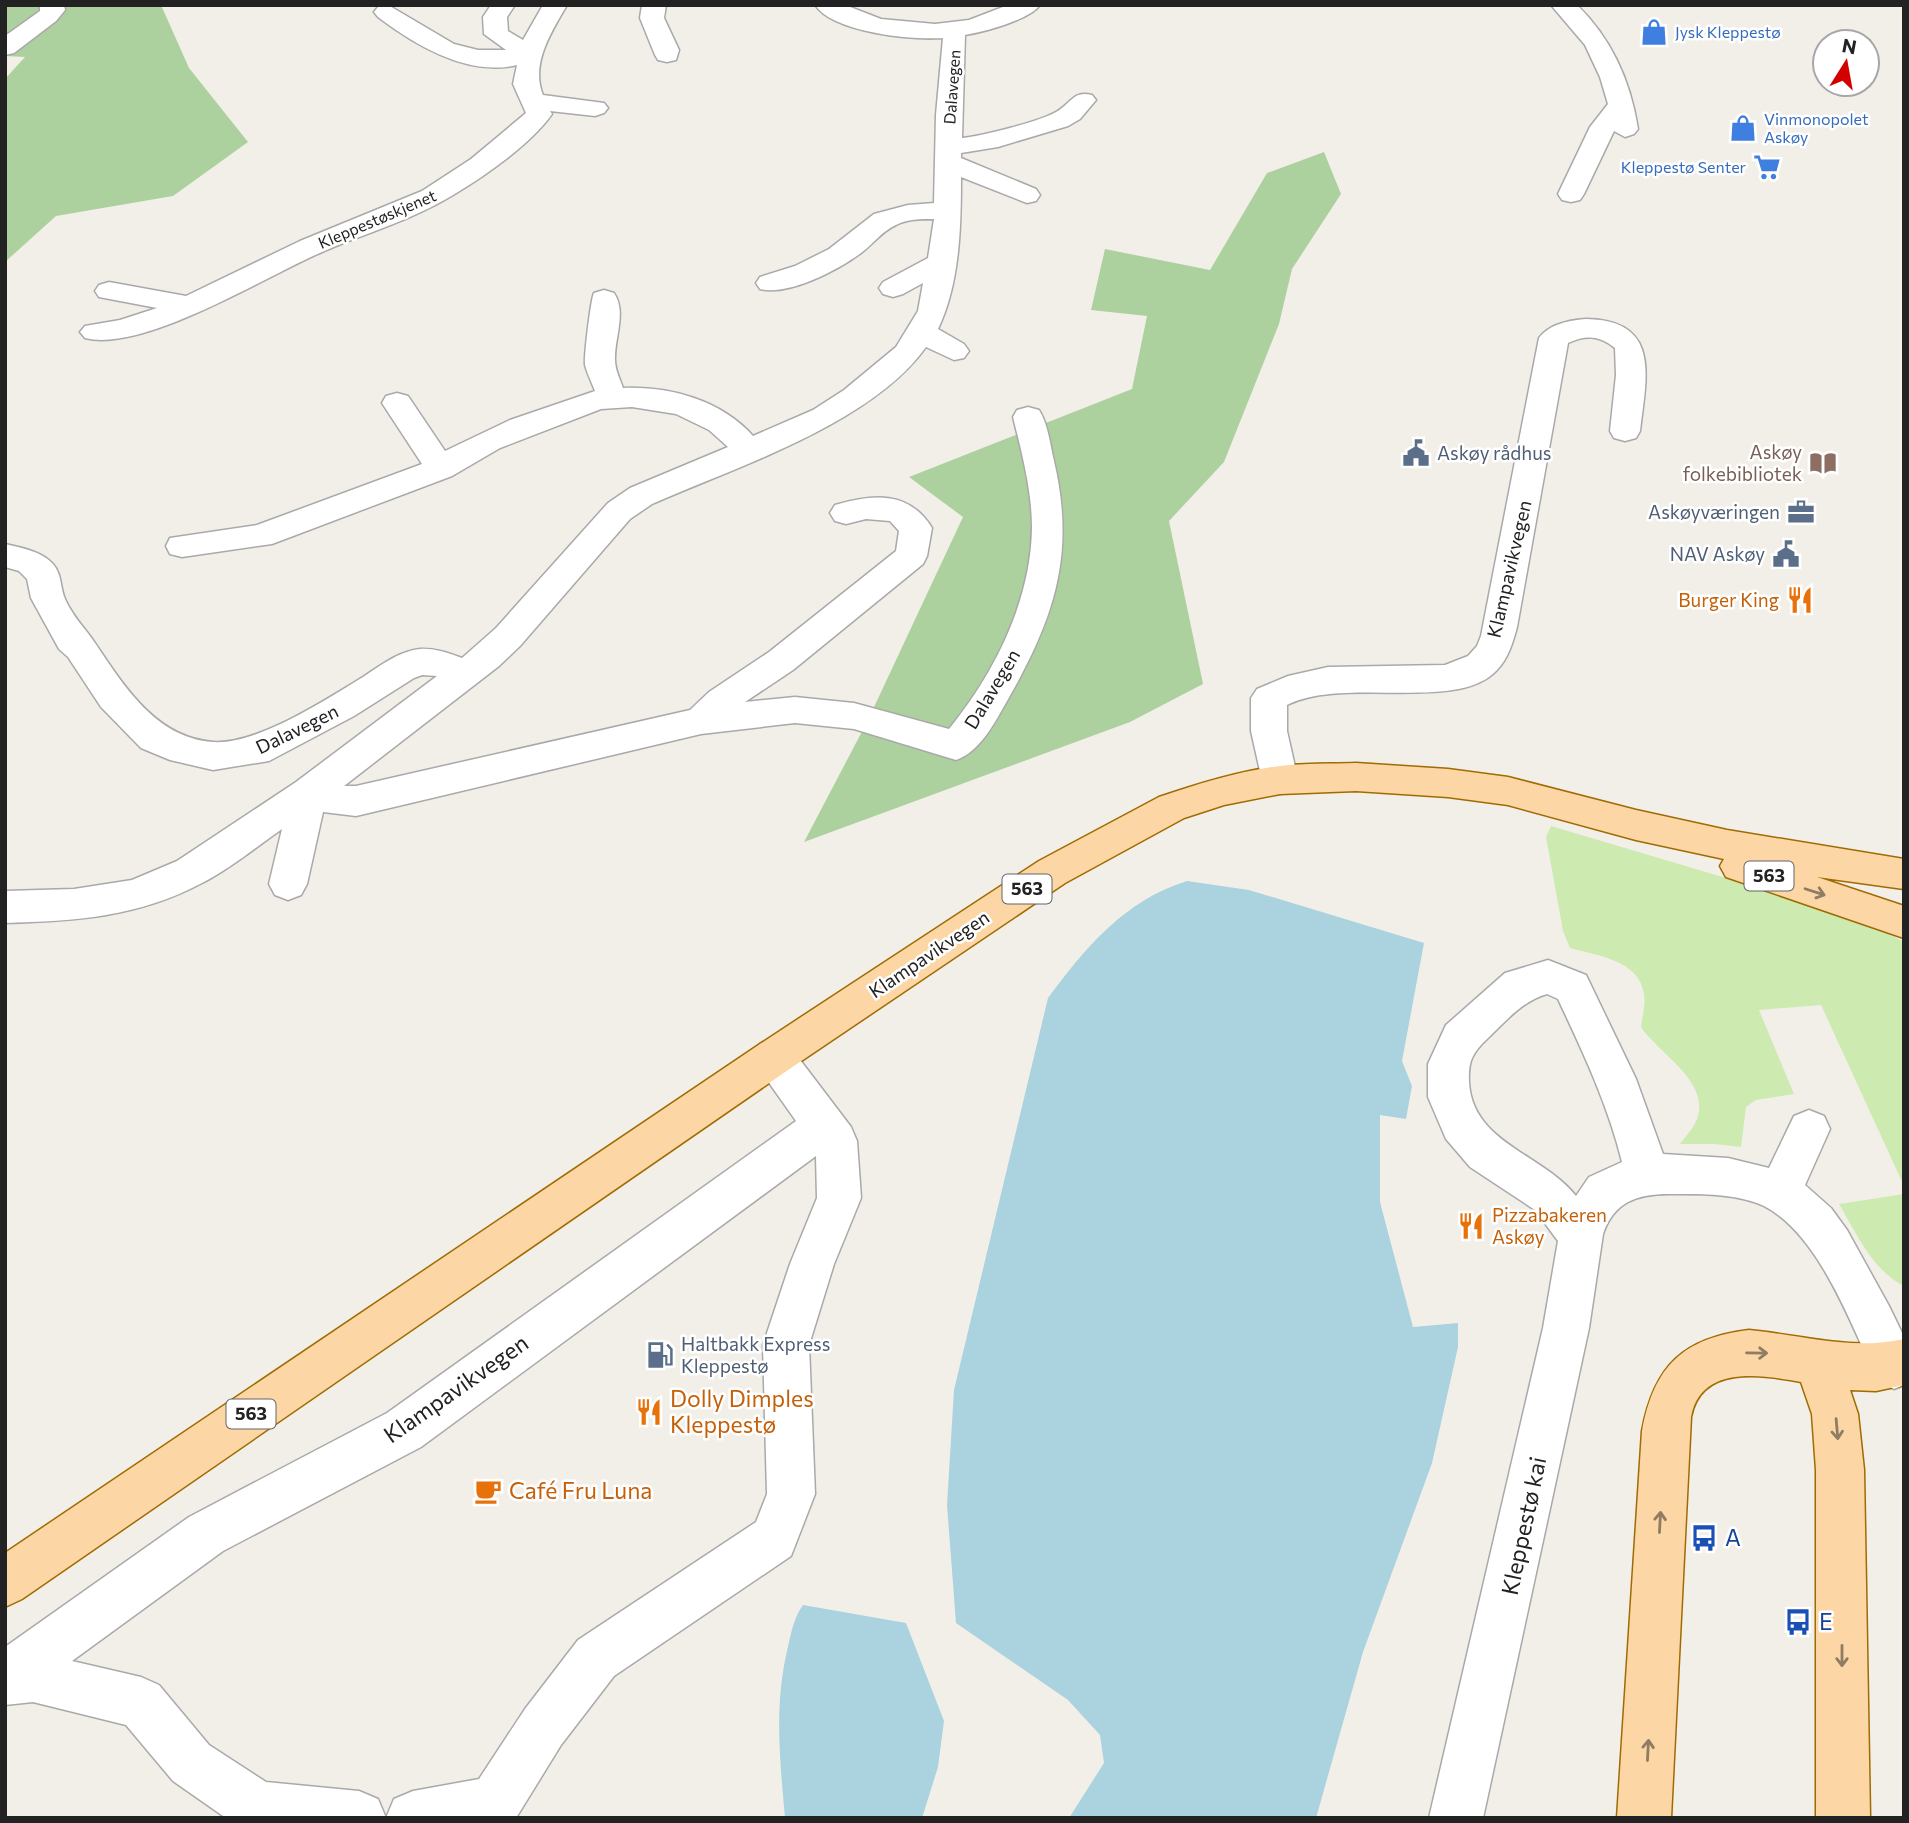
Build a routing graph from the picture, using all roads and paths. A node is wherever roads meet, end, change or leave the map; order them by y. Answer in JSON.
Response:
{"nodes":[{"id":1,"x":52,"y":5,"type":"edge"},
{"id":2,"x":503,"y":5,"type":"edge"},
{"id":3,"x":555,"y":5,"type":"edge"},
{"id":4,"x":654,"y":5,"type":"edge"},
{"id":5,"x":827,"y":5,"type":"edge"},
{"id":6,"x":1028,"y":5,"type":"edge"},
{"id":7,"x":1563,"y":5,"type":"edge"},
{"id":8,"x":386,"y":12,"type":"dead end"},
{"id":9,"x":950,"y":30,"type":"junction"},
{"id":10,"x":5,"y":48,"type":"edge"},
{"id":11,"x":524,"y":51,"type":"junction"},
{"id":12,"x":667,"y":55,"type":"dead end"},
{"id":13,"x":472,"y":68,"type":"dead end"},
{"id":14,"x":1083,"y":100,"type":"dead end"},
{"id":15,"x":533,"y":101,"type":"junction"},
{"id":16,"x":595,"y":108,"type":"dead end"},
{"id":17,"x":948,"y":154,"type":"junction"},
{"id":18,"x":1572,"y":194,"type":"dead end"},
{"id":19,"x":1027,"y":195,"type":"dead end"},
{"id":20,"x":949,"y":211,"type":"junction"},
{"id":21,"x":941,"y":262,"type":"junction"},
{"id":22,"x":770,"y":283,"type":"dead end"},
{"id":23,"x":893,"y":288,"type":"dead end"},
{"id":24,"x":109,"y":291,"type":"dead end"},
{"id":25,"x":604,"y":299,"type":"dead end"},
{"id":26,"x":186,"y":305,"type":"junction"},
{"id":27,"x":95,"y":332,"type":"dead end"},
{"id":28,"x":922,"y":332,"type":"junction"},
{"id":29,"x":954,"y":351,"type":"dead end"},
{"id":30,"x":612,"y":398,"type":"junction"},
{"id":31,"x":397,"y":404,"type":"dead end"},
{"id":32,"x":1028,"y":417,"type":"dead end"},
{"id":33,"x":1625,"y":431,"type":"dead end"},
{"id":34,"x":747,"y":449,"type":"junction"},
{"id":35,"x":441,"y":469,"type":"junction"},
{"id":36,"x":846,"y":513,"type":"dead end"},
{"id":37,"x":182,"y":546,"type":"dead end"},
{"id":38,"x":5,"y":555,"type":"edge"},
{"id":39,"x":466,"y":673,"type":"junction"},
{"id":40,"x":701,"y":722,"type":"junction"},
{"id":41,"x":1280,"y":780,"type":"junction"},
{"id":42,"x":309,"y":792,"type":"junction"},
{"id":43,"x":1636,"y":825,"type":"junction"},
{"id":44,"x":1904,"y":874,"type":"edge"},
{"id":45,"x":288,"y":884,"type":"dead end"},
{"id":46,"x":5,"y":906,"type":"edge"},
{"id":47,"x":1904,"y":922,"type":"edge"},
{"id":48,"x":774,"y":1057,"type":"junction"},
{"id":49,"x":824,"y":1125,"type":"junction"},
{"id":50,"x":1809,"y":1129,"type":"dead end"},
{"id":51,"x":1647,"y":1175,"type":"junction"},
{"id":52,"x":1780,"y":1192,"type":"junction"},
{"id":53,"x":1579,"y":1233,"type":"junction"},
{"id":54,"x":1818,"y":1363,"type":"junction"},
{"id":55,"x":1899,"y":1364,"type":"edge"},
{"id":56,"x":5,"y":1581,"type":"edge"},
{"id":57,"x":5,"y":1679,"type":"edge"},
{"id":58,"x":359,"y":1818,"type":"edge"},
{"id":59,"x":413,"y":1818,"type":"edge"},
{"id":60,"x":1456,"y":1818,"type":"edge"},
{"id":61,"x":1644,"y":1818,"type":"edge"},
{"id":62,"x":1843,"y":1818,"type":"edge"}],
"edges":[{"from":1,"to":10,"type":"street"},
{"from":2,"to":11,"type":"street"},
{"from":3,"to":11,"type":"street","name":"Kleppestøskjenet"},
{"from":4,"to":12,"type":"street"},
{"from":5,"to":9,"type":"street"},
{"from":6,"to":9,"type":"street"},
{"from":7,"to":18,"type":"street"},
{"from":8,"to":11,"type":"street"},
{"from":9,"to":17,"type":"street","name":"Dalavegen"},
{"from":11,"to":13,"type":"street"},
{"from":11,"to":15,"type":"street","name":"Kleppestøskjenet"},
{"from":14,"to":17,"type":"street","name":"Dalavegen"},
{"from":15,"to":16,"type":"street"},
{"from":15,"to":26,"type":"street","name":"Kleppestøskjenet"},
{"from":17,"to":19,"type":"street"},
{"from":17,"to":20,"type":"street","name":"Dalavegen"},
{"from":20,"to":21,"type":"street","name":"Dalavegen"},
{"from":20,"to":22,"type":"street"},
{"from":21,"to":23,"type":"street"},
{"from":21,"to":28,"type":"street","name":"Dalavegen"},
{"from":24,"to":26,"type":"street"},
{"from":25,"to":30,"type":"street"},
{"from":26,"to":27,"type":"street","name":"Kleppestøskjenet"},
{"from":28,"to":29,"type":"street"},
{"from":28,"to":34,"type":"street","name":"Dalavegen"},
{"from":30,"to":34,"type":"street"},
{"from":30,"to":35,"type":"street"},
{"from":31,"to":35,"type":"street"},
{"from":32,"to":40,"type":"street","name":"Dalavegen"},
{"from":33,"to":41,"type":"street","name":"Klampavikvegen"},
{"from":34,"to":39,"type":"street","name":"Dalavegen"},
{"from":35,"to":37,"type":"street"},
{"from":36,"to":40,"type":"street"},
{"from":38,"to":39,"type":"street","name":"Dalavegen"},
{"from":39,"to":42,"type":"street","name":"Dalavegen"},
{"from":40,"to":42,"type":"street","name":"Dalavegen"},
{"from":41,"to":43,"type":"main road","name":"Klampavikvegen","number":"563"},
{"from":41,"to":48,"type":"main road","name":"Klampavikvegen","number":"563"},
{"from":42,"to":45,"type":"street"},
{"from":42,"to":46,"type":"street","name":"Dalavegen"},
{"from":43,"to":44,"type":"main road","name":"Klampavikvegen","number":"563"},
{"from":43,"to":47,"type":"main road","name":"Klampavikvegen","number":"563","one_way":true},
{"from":48,"to":49,"type":"street"},
{"from":48,"to":56,"type":"main road","name":"Klampavikvegen","number":"563"},
{"from":49,"to":57,"type":"street","name":"Klampavikvegen"},
{"from":49,"to":59,"type":"street"},
{"from":50,"to":52,"type":"street"},
{"from":51,"to":52,"type":"street","name":"Kleppestø kai"},
{"from":51,"to":53,"type":"street","name":"Kleppestø kai"},
{"from":51,"to":53,"type":"street"},
{"from":52,"to":55,"type":"street","name":"Kleppestø kai"},
{"from":53,"to":60,"type":"street","name":"Kleppestø kai"},
{"from":54,"to":55,"type":"main road","name":"Kleppestø kai"},
{"from":61,"to":54,"type":"main road","name":"Kleppestø kai","one_way":true},
{"from":54,"to":62,"type":"main road","one_way":true},
{"from":57,"to":58,"type":"street","name":"Klampavikvegen"}]}
